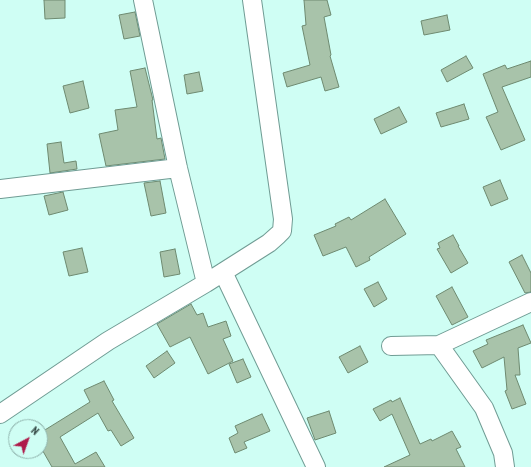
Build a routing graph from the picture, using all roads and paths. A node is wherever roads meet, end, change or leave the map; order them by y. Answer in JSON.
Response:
{"nodes":[{"id":1,"x":142,"y":0,"type":"edge"},
{"id":2,"x":252,"y":0,"type":"edge"},
{"id":3,"x":178,"y":168,"type":"junction"},
{"id":4,"x":0,"y":189,"type":"edge"},
{"id":5,"x":223,"y":272,"type":"junction"},
{"id":6,"x":206,"y":283,"type":"junction"},
{"id":7,"x":531,"y":302,"type":"edge"},
{"id":8,"x":439,"y":345,"type":"junction"},
{"id":9,"x":391,"y":346,"type":"dead end"},
{"id":10,"x":0,"y":414,"type":"edge"},
{"id":11,"x":316,"y":467,"type":"edge"},
{"id":12,"x":505,"y":467,"type":"edge"}],
"edges":[{"from":1,"to":3,"type":"street"},
{"from":2,"to":5,"type":"street"},
{"from":3,"to":4,"type":"street"},
{"from":3,"to":6,"type":"street"},
{"from":5,"to":6,"type":"street"},
{"from":5,"to":11,"type":"street"},
{"from":6,"to":10,"type":"street"},
{"from":7,"to":8,"type":"street"},
{"from":8,"to":9,"type":"street"},
{"from":8,"to":12,"type":"street"}]}
